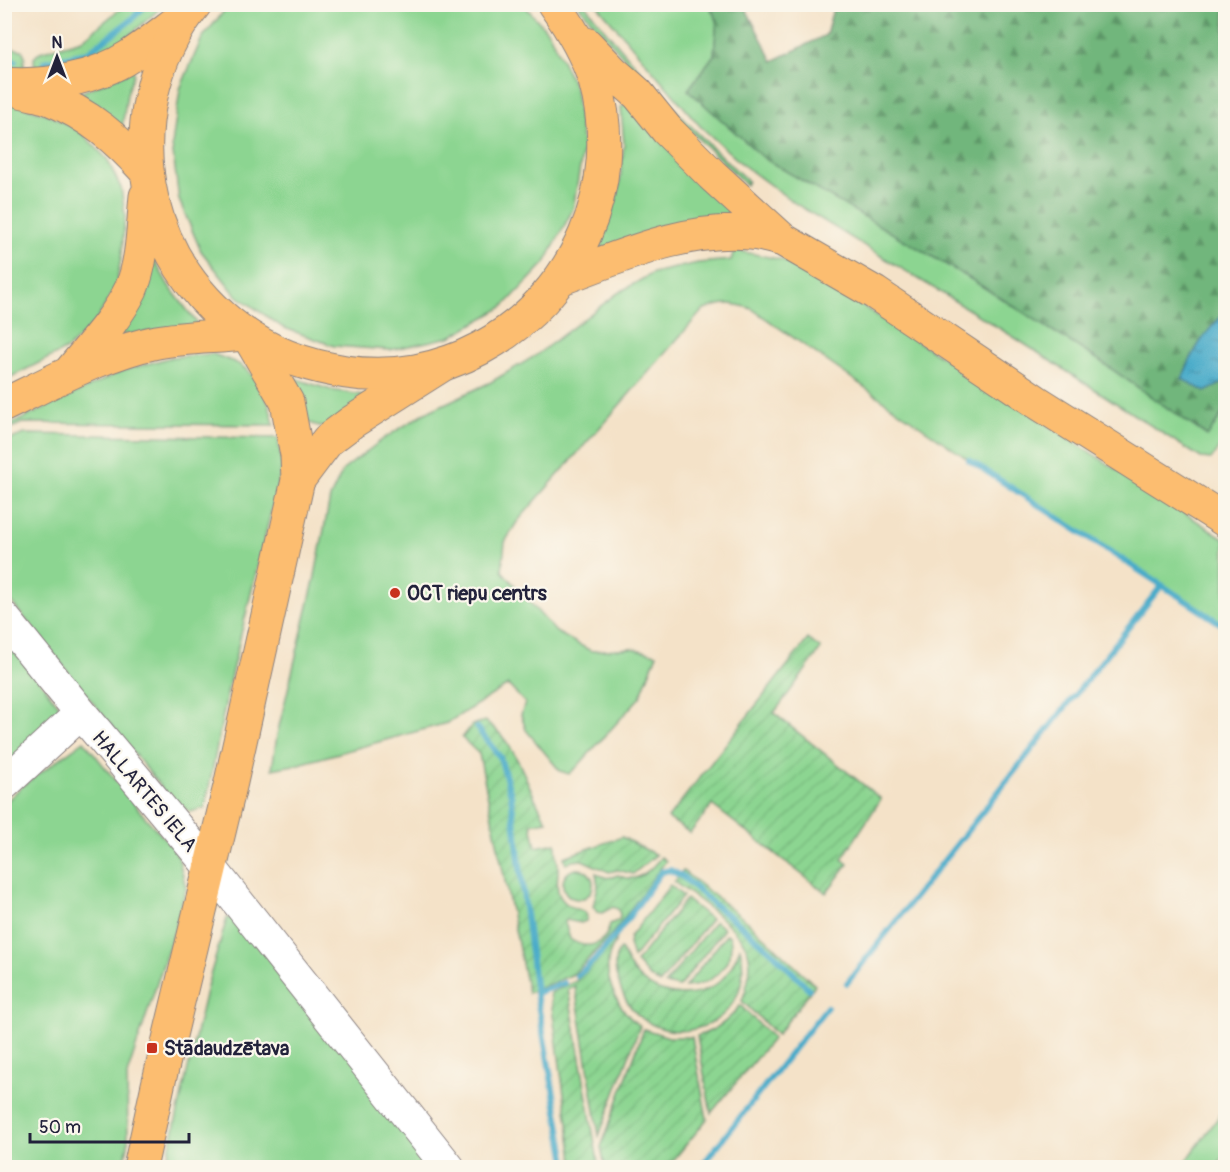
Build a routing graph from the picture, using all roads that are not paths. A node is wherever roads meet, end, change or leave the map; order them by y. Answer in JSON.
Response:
{"nodes":[{"id":1,"x":191,"y":9,"type":"edge"},
{"id":2,"x":562,"y":16,"type":"edge"},
{"id":3,"x":4,"y":85,"type":"edge"},
{"id":4,"x":147,"y":176,"type":"junction"},
{"id":5,"x":783,"y":240,"type":"junction"},
{"id":6,"x":562,"y":278,"type":"junction"},
{"id":7,"x":246,"y":336,"type":"junction"},
{"id":8,"x":442,"y":365,"type":"junction"},
{"id":9,"x":69,"y":374,"type":"junction"},
{"id":10,"x":4,"y":405,"type":"edge"},
{"id":11,"x":298,"y":480,"type":"junction"},
{"id":12,"x":1226,"y":521,"type":"edge"},
{"id":13,"x":4,"y":618,"type":"edge"},
{"id":14,"x":81,"y":714,"type":"junction"},
{"id":15,"x":4,"y":784,"type":"edge"},
{"id":16,"x":210,"y":867,"type":"junction"},
{"id":17,"x":140,"y":1167,"type":"edge"},
{"id":18,"x":449,"y":1167,"type":"edge"}],
"edges":[{"from":1,"to":3,"type":"main road"},
{"from":1,"to":4,"type":"main road"},
{"from":2,"to":5,"type":"main road"},
{"from":2,"to":6,"type":"main road"},
{"from":3,"to":4,"type":"main road"},
{"from":4,"to":7,"type":"main road"},
{"from":4,"to":9,"type":"main road"},
{"from":5,"to":6,"type":"main road"},
{"from":5,"to":12,"type":"main road"},
{"from":6,"to":8,"type":"main road"},
{"from":7,"to":8,"type":"main road"},
{"from":7,"to":9,"type":"main road"},
{"from":7,"to":11,"type":"main road"},
{"from":8,"to":11,"type":"main road"},
{"from":9,"to":10,"type":"main road"},
{"from":11,"to":16,"type":"main road"},
{"from":13,"to":14,"type":"street","name":"HALLARTES IELA"},
{"from":14,"to":15,"type":"street","name":"HALLARTES IELA"},
{"from":14,"to":16,"type":"street","name":"HALLARTES IELA"},
{"from":16,"to":17,"type":"main road"},
{"from":16,"to":18,"type":"street","name":"HALLARTES IELA"}]}
